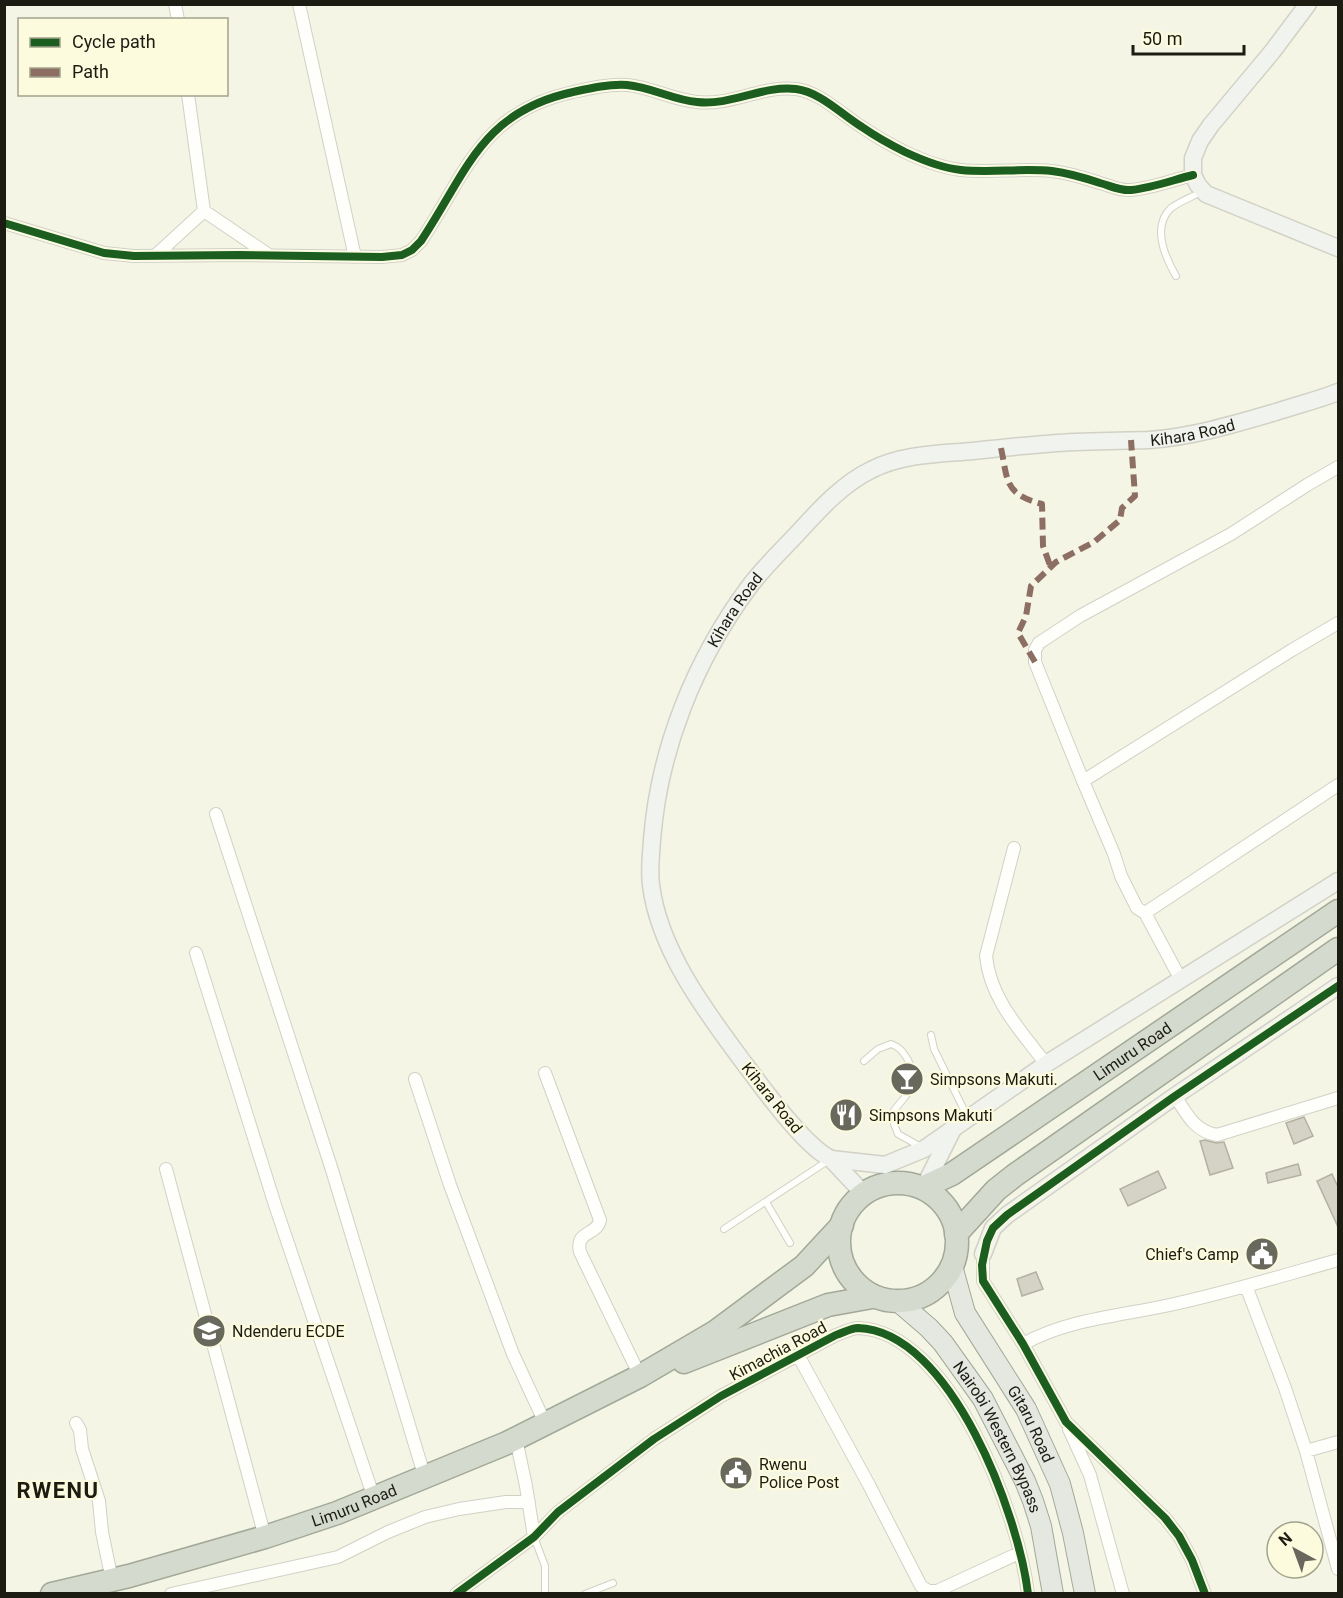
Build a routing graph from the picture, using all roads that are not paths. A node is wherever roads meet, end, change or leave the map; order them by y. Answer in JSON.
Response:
{"nodes":[{"id":1,"x":299,"y":4,"type":"edge"},
{"id":2,"x":1308,"y":4,"type":"edge"},
{"id":3,"x":188,"y":96,"type":"edge"},
{"id":4,"x":1193,"y":176,"type":"junction"},
{"id":5,"x":1203,"y":191,"type":"junction"},
{"id":6,"x":204,"y":211,"type":"junction"},
{"id":7,"x":4,"y":223,"type":"edge"},
{"id":8,"x":1338,"y":248,"type":"edge"},
{"id":9,"x":156,"y":255,"type":"junction"},
{"id":10,"x":270,"y":255,"type":"junction"},
{"id":11,"x":355,"y":257,"type":"junction"},
{"id":12,"x":1176,"y":276,"type":"dead end"},
{"id":13,"x":1338,"y":392,"type":"edge"},
{"id":14,"x":1338,"y":467,"type":"edge"},
{"id":15,"x":1338,"y":623,"type":"edge"},
{"id":16,"x":1083,"y":781,"type":"junction"},
{"id":17,"x":1338,"y":785,"type":"edge"},
{"id":18,"x":216,"y":814,"type":"dead end"},
{"id":19,"x":1014,"y":848,"type":"dead end"},
{"id":20,"x":1338,"y":881,"type":"edge"},
{"id":21,"x":1338,"y":911,"type":"edge"},
{"id":22,"x":1145,"y":913,"type":"junction"},
{"id":23,"x":1338,"y":949,"type":"edge"},
{"id":24,"x":196,"y":952,"type":"dead end"},
{"id":25,"x":1181,"y":980,"type":"junction"},
{"id":26,"x":1338,"y":986,"type":"edge"},
{"id":27,"x":931,"y":1035,"type":"dead end"},
{"id":28,"x":864,"y":1061,"type":"dead end"},
{"id":29,"x":1046,"y":1064,"type":"junction"},
{"id":30,"x":545,"y":1073,"type":"dead end"},
{"id":31,"x":415,"y":1079,"type":"dead end"},
{"id":32,"x":1175,"y":1096,"type":"junction"},
{"id":33,"x":1338,"y":1098,"type":"edge"},
{"id":34,"x":969,"y":1119,"type":"junction"},
{"id":35,"x":954,"y":1129,"type":"junction"},
{"id":36,"x":924,"y":1149,"type":"junction"},
{"id":37,"x":831,"y":1160,"type":"junction"},
{"id":38,"x":166,"y":1169,"type":"dead end"},
{"id":39,"x":924,"y":1187,"type":"junction"},
{"id":40,"x":864,"y":1194,"type":"junction"},
{"id":41,"x":766,"y":1202,"type":"junction"},
{"id":42,"x":842,"y":1225,"type":"junction"},
{"id":43,"x":724,"y":1229,"type":"dead end"},
{"id":44,"x":956,"y":1234,"type":"junction"},
{"id":45,"x":790,"y":1244,"type":"dead end"},
{"id":46,"x":983,"y":1254,"type":"joint"},
{"id":47,"x":1338,"y":1260,"type":"edge"},
{"id":48,"x":952,"y":1266,"type":"junction"},
{"id":49,"x":1246,"y":1286,"type":"junction"},
{"id":50,"x":872,"y":1297,"type":"junction"},
{"id":51,"x":900,"y":1303,"type":"junction"},
{"id":52,"x":1023,"y":1344,"type":"junction"},
{"id":53,"x":798,"y":1355,"type":"junction"},
{"id":54,"x":640,"y":1376,"type":"junction"},
{"id":55,"x":1066,"y":1422,"type":"junction"},
{"id":56,"x":76,"y":1423,"type":"dead end"},
{"id":57,"x":546,"y":1425,"type":"junction"},
{"id":58,"x":516,"y":1439,"type":"junction"},
{"id":59,"x":1338,"y":1442,"type":"edge"},
{"id":60,"x":1306,"y":1451,"type":"junction"},
{"id":61,"x":425,"y":1478,"type":"junction"},
{"id":62,"x":374,"y":1498,"type":"junction"},
{"id":63,"x":529,"y":1502,"type":"junction"},
{"id":64,"x":265,"y":1537,"type":"junction"},
{"id":65,"x":534,"y":1537,"type":"junction"},
{"id":66,"x":1019,"y":1553,"type":"junction"},
{"id":67,"x":1338,"y":1566,"type":"edge"},
{"id":68,"x":112,"y":1580,"type":"junction"},
{"id":69,"x":613,"y":1583,"type":"dead end"},
{"id":70,"x":52,"y":1593,"type":"edge"},
{"id":71,"x":171,"y":1593,"type":"edge"},
{"id":72,"x":456,"y":1593,"type":"edge"},
{"id":73,"x":545,"y":1593,"type":"edge"},
{"id":74,"x":585,"y":1593,"type":"edge"},
{"id":75,"x":1028,"y":1593,"type":"edge"},
{"id":76,"x":1053,"y":1593,"type":"edge"},
{"id":77,"x":1085,"y":1593,"type":"edge"},
{"id":78,"x":1123,"y":1593,"type":"edge"},
{"id":79,"x":1205,"y":1593,"type":"edge"}],
"edges":[{"from":1,"to":11,"type":"street"},
{"from":2,"to":4,"type":"main road"},
{"from":3,"to":6,"type":"street"},
{"from":4,"to":5,"type":"main road"},
{"from":4,"to":11,"type":"street"},
{"from":5,"to":8,"type":"main road"},
{"from":5,"to":12,"type":"lane"},
{"from":6,"to":9,"type":"street"},
{"from":6,"to":10,"type":"street"},
{"from":7,"to":9,"type":"street"},
{"from":9,"to":10,"type":"street"},
{"from":10,"to":11,"type":"street"},
{"from":13,"to":37,"type":"main road","name":"Kihara Road"},
{"from":14,"to":16,"type":"street"},
{"from":15,"to":16,"type":"street"},
{"from":16,"to":22,"type":"street"},
{"from":17,"to":22,"type":"street"},
{"from":18,"to":61,"type":"street"},
{"from":19,"to":29,"type":"street"},
{"from":20,"to":25,"type":"main road"},
{"from":21,"to":39,"type":"highway","name":"Limuru Road"},
{"from":22,"to":25,"type":"street"},
{"from":23,"to":44,"type":"highway","name":"Limuru Road"},
{"from":24,"to":62,"type":"street"},
{"from":25,"to":29,"type":"main road"},
{"from":26,"to":32,"type":"main road"},
{"from":27,"to":34,"type":"lane"},
{"from":28,"to":36,"type":"lane"},
{"from":29,"to":34,"type":"main road"},
{"from":30,"to":54,"type":"street"},
{"from":31,"to":57,"type":"street"},
{"from":32,"to":33,"type":"street"},
{"from":32,"to":46,"type":"main road"},
{"from":34,"to":35,"type":"main road"},
{"from":35,"to":36,"type":"main road"},
{"from":35,"to":39,"type":"main road"},
{"from":36,"to":37,"type":"main road"},
{"from":37,"to":40,"type":"main road","name":"Kihara Road"},
{"from":37,"to":41,"type":"lane"},
{"from":38,"to":64,"type":"street"},
{"from":39,"to":40,"type":"highway"},
{"from":39,"to":44,"type":"highway"},
{"from":40,"to":42,"type":"highway"},
{"from":41,"to":43,"type":"lane"},
{"from":41,"to":45,"type":"lane"},
{"from":42,"to":50,"type":"highway"},
{"from":42,"to":54,"type":"highway","name":"Limuru Road"},
{"from":44,"to":48,"type":"highway"},
{"from":46,"to":52,"type":"street"},
{"from":47,"to":49,"type":"street"},
{"from":48,"to":51,"type":"highway"},
{"from":48,"to":77,"type":"main road","name":"Gitaru Road"},
{"from":49,"to":52,"type":"street"},
{"from":49,"to":60,"type":"street"},
{"from":50,"to":51,"type":"highway"},
{"from":50,"to":54,"type":"highway","name":"Limuru Road"},
{"from":51,"to":76,"type":"main road","name":"Nairobi Western Bypass"},
{"from":52,"to":55,"type":"street"},
{"from":53,"to":65,"type":"street","name":"Kimachia Road"},
{"from":53,"to":66,"type":"street","name":"Kimachia Road"},
{"from":53,"to":66,"type":"street"},
{"from":54,"to":57,"type":"highway","name":"Limuru Road"},
{"from":55,"to":78,"type":"street"},
{"from":55,"to":79,"type":"street"},
{"from":56,"to":68,"type":"street"},
{"from":57,"to":58,"type":"highway","name":"Limuru Road"},
{"from":58,"to":61,"type":"highway","name":"Limuru Road"},
{"from":58,"to":63,"type":"street"},
{"from":59,"to":60,"type":"street"},
{"from":60,"to":67,"type":"street"},
{"from":61,"to":62,"type":"highway","name":"Limuru Road"},
{"from":62,"to":64,"type":"highway","name":"Limuru Road"},
{"from":63,"to":65,"type":"street"},
{"from":63,"to":71,"type":"street"},
{"from":64,"to":68,"type":"highway","name":"Limuru Road"},
{"from":65,"to":72,"type":"street","name":"Kimachia Road"},
{"from":65,"to":73,"type":"lane"},
{"from":66,"to":75,"type":"street","name":"Kimachia Road"},
{"from":68,"to":70,"type":"highway","name":"Limuru Road"},
{"from":69,"to":74,"type":"lane"}]}
